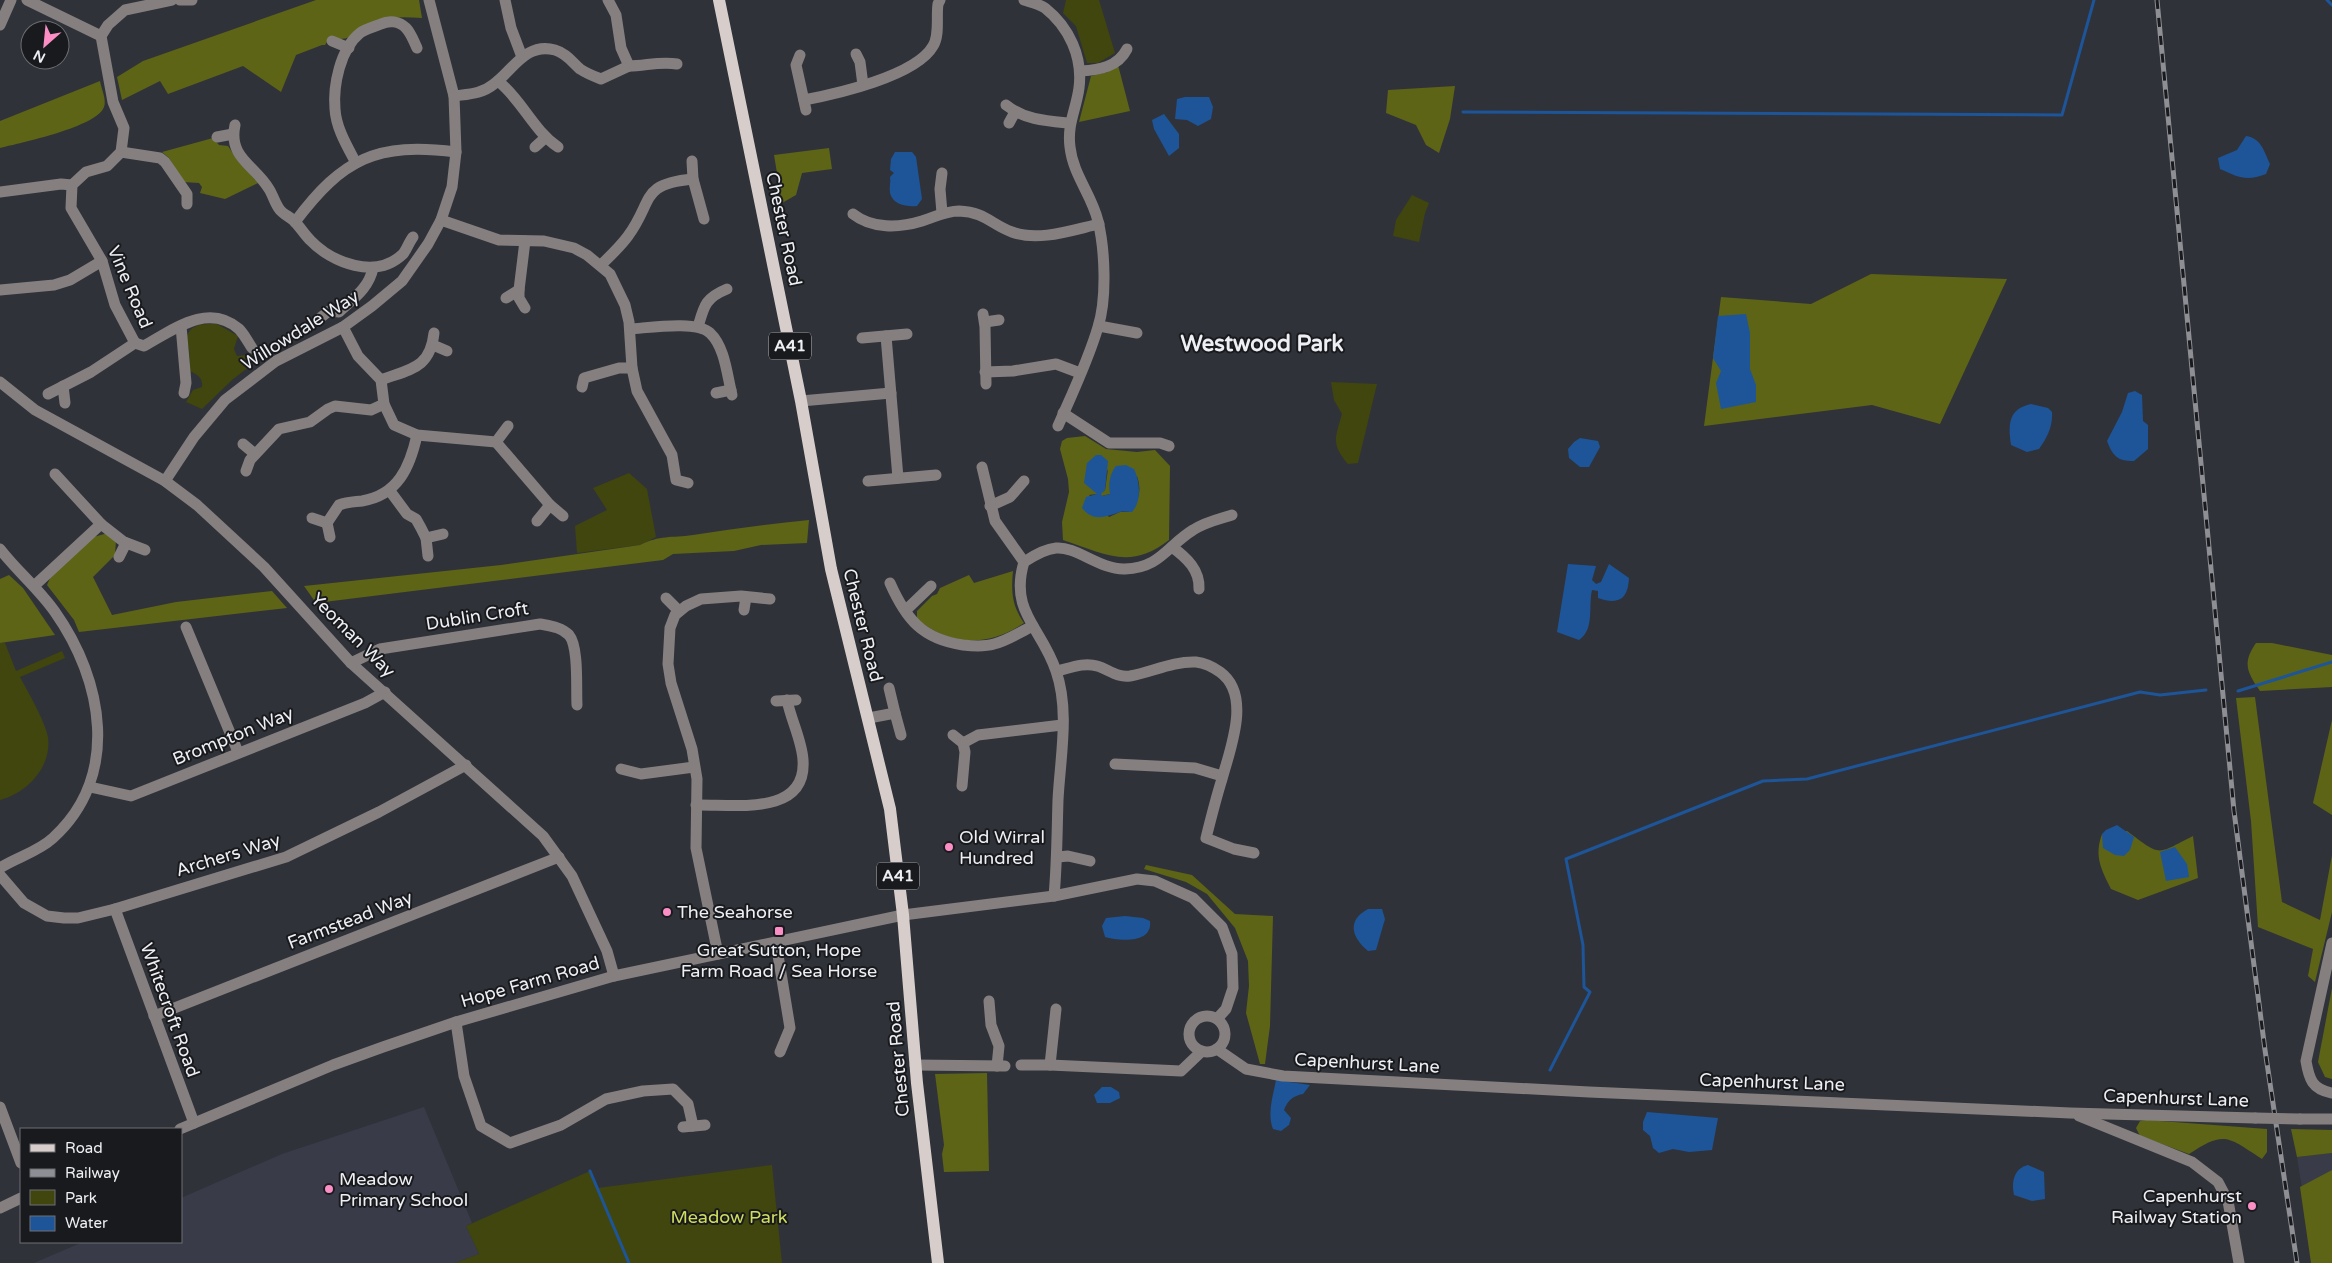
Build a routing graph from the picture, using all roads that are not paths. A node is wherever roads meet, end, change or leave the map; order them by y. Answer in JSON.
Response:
{"nodes":[{"id":1,"x":11,"y":0,"type":"edge"},
{"id":2,"x":27,"y":0,"type":"edge"},
{"id":3,"x":167,"y":0,"type":"edge"},
{"id":4,"x":180,"y":0,"type":"edge"},
{"id":5,"x":192,"y":0,"type":"edge"},
{"id":6,"x":429,"y":0,"type":"edge"},
{"id":7,"x":505,"y":0,"type":"edge"},
{"id":8,"x":608,"y":0,"type":"edge"},
{"id":9,"x":719,"y":0,"type":"edge"},
{"id":10,"x":940,"y":0,"type":"edge"},
{"id":11,"x":1024,"y":0,"type":"edge"},
{"id":12,"x":0,"y":25,"type":"edge"},
{"id":13,"x":101,"y":36,"type":"junction"},
{"id":14,"x":332,"y":41,"type":"dead end"},
{"id":15,"x":349,"y":48,"type":"junction"},
{"id":16,"x":417,"y":48,"type":"dead end"},
{"id":17,"x":800,"y":55,"type":"dead end"},
{"id":18,"x":1125,"y":56,"type":"dead end"},
{"id":19,"x":522,"y":57,"type":"junction"},
{"id":20,"x":861,"y":57,"type":"dead end"},
{"id":21,"x":677,"y":64,"type":"dead end"},
{"id":22,"x":629,"y":66,"type":"junction"},
{"id":23,"x":1080,"y":71,"type":"junction"},
{"id":24,"x":498,"y":81,"type":"junction"},
{"id":25,"x":863,"y":85,"type":"junction"},
{"id":26,"x":454,"y":96,"type":"junction"},
{"id":27,"x":1009,"y":123,"type":"dead end"},
{"id":28,"x":1069,"y":123,"type":"junction"},
{"id":29,"x":217,"y":137,"type":"dead end"},
{"id":30,"x":544,"y":138,"type":"junction"},
{"id":31,"x":536,"y":147,"type":"dead end"},
{"id":32,"x":558,"y":147,"type":"dead end"},
{"id":33,"x":121,"y":152,"type":"junction"},
{"id":34,"x":456,"y":152,"type":"junction"},
{"id":35,"x":692,"y":161,"type":"dead end"},
{"id":36,"x":356,"y":162,"type":"junction"},
{"id":37,"x":942,"y":173,"type":"dead end"},
{"id":38,"x":693,"y":180,"type":"junction"},
{"id":39,"x":72,"y":185,"type":"junction"},
{"id":40,"x":197,"y":187,"type":"dead end"},
{"id":41,"x":0,"y":192,"type":"edge"},
{"id":42,"x":853,"y":214,"type":"dead end"},
{"id":43,"x":942,"y":214,"type":"junction"},
{"id":44,"x":704,"y":219,"type":"dead end"},
{"id":45,"x":441,"y":220,"type":"junction"},
{"id":46,"x":295,"y":222,"type":"junction"},
{"id":47,"x":1099,"y":224,"type":"junction"},
{"id":48,"x":412,"y":237,"type":"dead end"},
{"id":49,"x":525,"y":241,"type":"junction"},
{"id":50,"x":102,"y":261,"type":"junction"},
{"id":51,"x":601,"y":265,"type":"junction"},
{"id":52,"x":373,"y":268,"type":"junction"},
{"id":53,"x":727,"y":289,"type":"dead end"},
{"id":54,"x":0,"y":290,"type":"edge"},
{"id":55,"x":519,"y":290,"type":"junction"},
{"id":56,"x":506,"y":298,"type":"dead end"},
{"id":57,"x":525,"y":308,"type":"dead end"},
{"id":58,"x":320,"y":318,"type":"dead end"},
{"id":59,"x":999,"y":320,"type":"dead end"},
{"id":60,"x":181,"y":326,"type":"junction"},
{"id":61,"x":1099,"y":326,"type":"junction"},
{"id":62,"x":343,"y":327,"type":"junction"},
{"id":63,"x":698,"y":327,"type":"junction"},
{"id":64,"x":630,"y":329,"type":"junction"},
{"id":65,"x":1137,"y":332,"type":"dead end"},
{"id":66,"x":434,"y":333,"type":"dead end"},
{"id":67,"x":907,"y":334,"type":"dead end"},
{"id":68,"x":886,"y":336,"type":"junction"},
{"id":69,"x":862,"y":338,"type":"dead end"},
{"id":70,"x":135,"y":343,"type":"junction"},
{"id":71,"x":432,"y":345,"type":"junction"},
{"id":72,"x":252,"y":348,"type":"dead end"},
{"id":73,"x":447,"y":351,"type":"dead end"},
{"id":74,"x":632,"y":368,"type":"junction"},
{"id":75,"x":985,"y":372,"type":"junction"},
{"id":76,"x":1080,"y":372,"type":"junction"},
{"id":77,"x":580,"y":379,"type":"dead end"},
{"id":78,"x":381,"y":380,"type":"junction"},
{"id":79,"x":986,"y":384,"type":"dead end"},
{"id":80,"x":63,"y":386,"type":"junction"},
{"id":81,"x":1,"y":387,"type":"edge"},
{"id":82,"x":184,"y":393,"type":"dead end"},
{"id":83,"x":716,"y":393,"type":"dead end"},
{"id":84,"x":891,"y":393,"type":"junction"},
{"id":85,"x":48,"y":394,"type":"dead end"},
{"id":86,"x":801,"y":400,"type":"junction"},
{"id":87,"x":66,"y":402,"type":"dead end"},
{"id":88,"x":384,"y":404,"type":"junction"},
{"id":89,"x":1063,"y":413,"type":"junction"},
{"id":90,"x":508,"y":426,"type":"dead end"},
{"id":91,"x":1058,"y":426,"type":"dead end"},
{"id":92,"x":417,"y":435,"type":"junction"},
{"id":93,"x":1164,"y":441,"type":"dead end"},
{"id":94,"x":496,"y":442,"type":"junction"},
{"id":95,"x":243,"y":444,"type":"dead end"},
{"id":96,"x":255,"y":454,"type":"junction"},
{"id":97,"x":982,"y":467,"type":"dead end"},
{"id":98,"x":246,"y":471,"type":"dead end"},
{"id":99,"x":55,"y":474,"type":"dead end"},
{"id":100,"x":936,"y":475,"type":"dead end"},
{"id":101,"x":898,"y":478,"type":"junction"},
{"id":102,"x":165,"y":481,"type":"junction"},
{"id":103,"x":868,"y":481,"type":"dead end"},
{"id":104,"x":1024,"y":481,"type":"dead end"},
{"id":105,"x":667,"y":487,"type":"dead end"},
{"id":106,"x":390,"y":490,"type":"junction"},
{"id":107,"x":550,"y":505,"type":"junction"},
{"id":108,"x":990,"y":506,"type":"junction"},
{"id":109,"x":1232,"y":515,"type":"dead end"},
{"id":110,"x":563,"y":516,"type":"dead end"},
{"id":111,"x":312,"y":518,"type":"dead end"},
{"id":112,"x":537,"y":521,"type":"dead end"},
{"id":113,"x":327,"y":523,"type":"junction"},
{"id":114,"x":101,"y":524,"type":"junction"},
{"id":115,"x":443,"y":534,"type":"dead end"},
{"id":116,"x":330,"y":537,"type":"dead end"},
{"id":117,"x":426,"y":538,"type":"junction"},
{"id":118,"x":126,"y":543,"type":"junction"},
{"id":119,"x":1172,"y":547,"type":"junction"},
{"id":120,"x":0,"y":549,"type":"edge"},
{"id":121,"x":145,"y":550,"type":"dead end"},
{"id":122,"x":428,"y":556,"type":"dead end"},
{"id":123,"x":119,"y":557,"type":"dead end"},
{"id":124,"x":1024,"y":562,"type":"junction"},
{"id":125,"x":890,"y":583,"type":"dead end"},
{"id":126,"x":1202,"y":583,"type":"dead end"},
{"id":127,"x":34,"y":586,"type":"junction"},
{"id":128,"x":931,"y":586,"type":"dead end"},
{"id":129,"x":746,"y":596,"type":"junction"},
{"id":130,"x":666,"y":598,"type":"dead end"},
{"id":131,"x":770,"y":599,"type":"dead end"},
{"id":132,"x":744,"y":610,"type":"dead end"},
{"id":133,"x":906,"y":610,"type":"junction"},
{"id":134,"x":679,"y":611,"type":"junction"},
{"id":135,"x":1032,"y":626,"type":"junction"},
{"id":136,"x":201,"y":632,"type":"dead end"},
{"id":137,"x":351,"y":662,"type":"junction"},
{"id":138,"x":1057,"y":671,"type":"junction"},
{"id":139,"x":889,"y":688,"type":"dead end"},
{"id":140,"x":385,"y":692,"type":"junction"},
{"id":141,"x":786,"y":701,"type":"dead end"},
{"id":142,"x":577,"y":704,"type":"dead end"},
{"id":143,"x":895,"y":713,"type":"junction"},
{"id":144,"x":869,"y":718,"type":"junction"},
{"id":145,"x":1062,"y":725,"type":"junction"},
{"id":146,"x":901,"y":735,"type":"dead end"},
{"id":147,"x":953,"y":735,"type":"dead end"},
{"id":148,"x":963,"y":743,"type":"junction"},
{"id":149,"x":238,"y":752,"type":"junction"},
{"id":150,"x":1115,"y":764,"type":"dead end"},
{"id":151,"x":466,"y":765,"type":"junction"},
{"id":152,"x":694,"y":767,"type":"junction"},
{"id":153,"x":621,"y":769,"type":"dead end"},
{"id":154,"x":638,"y":773,"type":"junction"},
{"id":155,"x":1222,"y":776,"type":"junction"},
{"id":156,"x":637,"y":785,"type":"dead end"},
{"id":157,"x":962,"y":786,"type":"dead end"},
{"id":158,"x":90,"y":787,"type":"junction"},
{"id":159,"x":696,"y":805,"type":"junction"},
{"id":160,"x":1254,"y":853,"type":"dead end"},
{"id":161,"x":559,"y":857,"type":"junction"},
{"id":162,"x":1058,"y":857,"type":"junction"},
{"id":163,"x":1090,"y":861,"type":"dead end"},
{"id":164,"x":0,"y":868,"type":"edge"},
{"id":165,"x":0,"y":875,"type":"edge"},
{"id":166,"x":1054,"y":896,"type":"junction"},
{"id":167,"x":115,"y":909,"type":"junction"},
{"id":168,"x":903,"y":915,"type":"junction"},
{"id":169,"x":2332,"y":942,"type":"edge"},
{"id":170,"x":776,"y":943,"type":"junction"},
{"id":171,"x":718,"y":954,"type":"junction"},
{"id":172,"x":614,"y":976,"type":"junction"},
{"id":173,"x":989,"y":1001,"type":"dead end"},
{"id":174,"x":1056,"y":1010,"type":"dead end"},
{"id":175,"x":154,"y":1016,"type":"junction"},
{"id":176,"x":1217,"y":1019,"type":"junction"},
{"id":177,"x":456,"y":1022,"type":"junction"},
{"id":178,"x":1217,"y":1049,"type":"junction"},
{"id":179,"x":1202,"y":1051,"type":"junction"},
{"id":180,"x":780,"y":1052,"type":"dead end"},
{"id":181,"x":916,"y":1065,"type":"junction"},
{"id":182,"x":1021,"y":1065,"type":"dead end"},
{"id":183,"x":1050,"y":1065,"type":"junction"},
{"id":184,"x":2332,"y":1093,"type":"edge"},
{"id":185,"x":0,"y":1107,"type":"edge"},
{"id":186,"x":2070,"y":1113,"type":"junction"},
{"id":187,"x":2332,"y":1119,"type":"edge"},
{"id":188,"x":194,"y":1123,"type":"junction"},
{"id":189,"x":694,"y":1126,"type":"dead end"},
{"id":190,"x":182,"y":1128,"type":"edge"},
{"id":191,"x":20,"y":1160,"type":"edge"},
{"id":192,"x":20,"y":1198,"type":"edge"},
{"id":193,"x":0,"y":1208,"type":"edge"},
{"id":194,"x":938,"y":1263,"type":"edge"},
{"id":195,"x":2238,"y":1263,"type":"edge"}],
"edges":[{"from":1,"to":12,"type":"street"},
{"from":2,"to":13,"type":"street"},
{"from":3,"to":13,"type":"street"},
{"from":4,"to":5,"type":"street"},
{"from":6,"to":26,"type":"street","name":"Willowdale Way"},
{"from":7,"to":19,"type":"street"},
{"from":8,"to":22,"type":"street"},
{"from":9,"to":86,"type":"main road","name":"Chester Road","number":"A41"},
{"from":10,"to":25,"type":"street"},
{"from":11,"to":23,"type":"street"},
{"from":13,"to":33,"type":"street"},
{"from":14,"to":15,"type":"street"},
{"from":15,"to":16,"type":"street"},
{"from":15,"to":36,"type":"street"},
{"from":17,"to":25,"type":"street"},
{"from":18,"to":23,"type":"street"},
{"from":19,"to":22,"type":"street"},
{"from":19,"to":24,"type":"street"},
{"from":20,"to":25,"type":"street"},
{"from":21,"to":22,"type":"street"},
{"from":23,"to":28,"type":"street"},
{"from":24,"to":26,"type":"street"},
{"from":24,"to":30,"type":"street"},
{"from":26,"to":34,"type":"street","name":"Willowdale Way"},
{"from":27,"to":28,"type":"street"},
{"from":28,"to":47,"type":"street"},
{"from":29,"to":46,"type":"street"},
{"from":30,"to":31,"type":"street"},
{"from":30,"to":32,"type":"street"},
{"from":33,"to":39,"type":"street"},
{"from":33,"to":40,"type":"street"},
{"from":34,"to":36,"type":"street"},
{"from":34,"to":45,"type":"street","name":"Willowdale Way"},
{"from":35,"to":38,"type":"street"},
{"from":36,"to":46,"type":"street"},
{"from":37,"to":43,"type":"street"},
{"from":38,"to":44,"type":"street"},
{"from":38,"to":51,"type":"street"},
{"from":39,"to":41,"type":"street"},
{"from":39,"to":50,"type":"street","name":"Vine Road"},
{"from":42,"to":43,"type":"street"},
{"from":43,"to":47,"type":"street"},
{"from":45,"to":49,"type":"street"},
{"from":45,"to":62,"type":"street","name":"Willowdale Way"},
{"from":46,"to":52,"type":"street"},
{"from":47,"to":61,"type":"street"},
{"from":48,"to":52,"type":"street"},
{"from":49,"to":51,"type":"street"},
{"from":49,"to":55,"type":"street"},
{"from":50,"to":54,"type":"street"},
{"from":50,"to":70,"type":"street","name":"Vine Road"},
{"from":51,"to":64,"type":"street"},
{"from":52,"to":58,"type":"street"},
{"from":53,"to":63,"type":"street"},
{"from":55,"to":56,"type":"street"},
{"from":55,"to":57,"type":"street"},
{"from":59,"to":75,"type":"street"},
{"from":60,"to":70,"type":"street"},
{"from":60,"to":72,"type":"street"},
{"from":60,"to":82,"type":"street"},
{"from":61,"to":65,"type":"street"},
{"from":61,"to":76,"type":"street"},
{"from":62,"to":78,"type":"street"},
{"from":62,"to":102,"type":"street","name":"Willowdale Way"},
{"from":63,"to":64,"type":"street"},
{"from":63,"to":83,"type":"street"},
{"from":64,"to":74,"type":"street"},
{"from":66,"to":71,"type":"street"},
{"from":67,"to":68,"type":"street"},
{"from":68,"to":69,"type":"street"},
{"from":68,"to":84,"type":"street"},
{"from":70,"to":80,"type":"street"},
{"from":71,"to":73,"type":"street"},
{"from":71,"to":78,"type":"street"},
{"from":74,"to":77,"type":"street"},
{"from":74,"to":105,"type":"street"},
{"from":75,"to":76,"type":"street"},
{"from":75,"to":79,"type":"street"},
{"from":76,"to":89,"type":"street"},
{"from":78,"to":88,"type":"street"},
{"from":80,"to":85,"type":"street"},
{"from":80,"to":87,"type":"street"},
{"from":81,"to":102,"type":"street","name":"Yeoman Way"},
{"from":84,"to":86,"type":"street"},
{"from":84,"to":101,"type":"street"},
{"from":86,"to":144,"type":"main road","name":"Chester Road","number":"A41"},
{"from":88,"to":92,"type":"street"},
{"from":88,"to":96,"type":"street"},
{"from":89,"to":91,"type":"street"},
{"from":89,"to":93,"type":"street"},
{"from":90,"to":94,"type":"street"},
{"from":92,"to":94,"type":"street"},
{"from":92,"to":106,"type":"street"},
{"from":94,"to":107,"type":"street"},
{"from":95,"to":96,"type":"street"},
{"from":96,"to":98,"type":"street"},
{"from":97,"to":108,"type":"street"},
{"from":99,"to":114,"type":"street"},
{"from":100,"to":101,"type":"street"},
{"from":101,"to":103,"type":"street"},
{"from":102,"to":137,"type":"street","name":"Yeoman Way"},
{"from":104,"to":108,"type":"street"},
{"from":106,"to":113,"type":"street"},
{"from":106,"to":117,"type":"street"},
{"from":107,"to":110,"type":"street"},
{"from":107,"to":112,"type":"street"},
{"from":108,"to":124,"type":"street"},
{"from":109,"to":119,"type":"street"},
{"from":111,"to":113,"type":"street"},
{"from":113,"to":116,"type":"street"},
{"from":114,"to":118,"type":"street"},
{"from":114,"to":127,"type":"street"},
{"from":115,"to":117,"type":"street"},
{"from":117,"to":122,"type":"street"},
{"from":118,"to":121,"type":"street"},
{"from":118,"to":123,"type":"street"},
{"from":119,"to":124,"type":"street"},
{"from":119,"to":126,"type":"street"},
{"from":120,"to":127,"type":"street"},
{"from":124,"to":135,"type":"street"},
{"from":125,"to":133,"type":"street"},
{"from":127,"to":158,"type":"street"},
{"from":128,"to":133,"type":"street"},
{"from":129,"to":131,"type":"street"},
{"from":129,"to":132,"type":"street"},
{"from":129,"to":134,"type":"street"},
{"from":130,"to":134,"type":"street"},
{"from":133,"to":135,"type":"street"},
{"from":134,"to":152,"type":"street"},
{"from":135,"to":138,"type":"street"},
{"from":136,"to":149,"type":"street"},
{"from":137,"to":140,"type":"street","name":"Yeoman Way"},
{"from":137,"to":142,"type":"street","name":"Dublin Croft"},
{"from":138,"to":145,"type":"street"},
{"from":138,"to":155,"type":"street"},
{"from":139,"to":143,"type":"street"},
{"from":140,"to":149,"type":"street","name":"Brompton Way"},
{"from":140,"to":151,"type":"street","name":"Yeoman Way"},
{"from":141,"to":159,"type":"street"},
{"from":143,"to":144,"type":"street"},
{"from":143,"to":146,"type":"street"},
{"from":144,"to":168,"type":"main road","name":"Chester Road","number":"A41"},
{"from":145,"to":148,"type":"street"},
{"from":145,"to":162,"type":"street"},
{"from":147,"to":148,"type":"street"},
{"from":148,"to":157,"type":"street"},
{"from":149,"to":158,"type":"street","name":"Brompton Way"},
{"from":150,"to":155,"type":"street"},
{"from":151,"to":161,"type":"street","name":"Yeoman Way"},
{"from":151,"to":167,"type":"street","name":"Archers Way"},
{"from":152,"to":154,"type":"street"},
{"from":152,"to":159,"type":"street"},
{"from":153,"to":154,"type":"street"},
{"from":154,"to":156,"type":"street"},
{"from":155,"to":160,"type":"street"},
{"from":158,"to":164,"type":"street"},
{"from":159,"to":171,"type":"street"},
{"from":161,"to":172,"type":"street","name":"Yeoman Way"},
{"from":161,"to":175,"type":"street","name":"Farmstead Way"},
{"from":162,"to":163,"type":"street"},
{"from":162,"to":166,"type":"street"},
{"from":165,"to":167,"type":"street","name":"Archers Way"},
{"from":166,"to":168,"type":"street","name":"Hope Farm Road"},
{"from":166,"to":176,"type":"street","name":"Hope Farm Road"},
{"from":167,"to":175,"type":"street","name":"Whitecroft Road"},
{"from":168,"to":170,"type":"street","name":"Hope Farm Road"},
{"from":168,"to":181,"type":"main road","name":"Chester Road","number":"A41"},
{"from":169,"to":184,"type":"street"},
{"from":170,"to":171,"type":"street","name":"Hope Farm Road"},
{"from":170,"to":180,"type":"street"},
{"from":171,"to":172,"type":"street","name":"Hope Farm Road"},
{"from":172,"to":177,"type":"street","name":"Hope Farm Road"},
{"from":173,"to":181,"type":"street"},
{"from":174,"to":183,"type":"street"},
{"from":175,"to":188,"type":"street","name":"Whitecroft Road"},
{"from":176,"to":178,"type":"street"},
{"from":176,"to":179,"type":"street"},
{"from":177,"to":188,"type":"street","name":"Hope Farm Road"},
{"from":177,"to":189,"type":"street"},
{"from":178,"to":179,"type":"street"},
{"from":178,"to":186,"type":"street","name":"Capenhurst Lane"},
{"from":179,"to":183,"type":"street"},
{"from":181,"to":194,"type":"main road","name":"Chester Road","number":"A41"},
{"from":182,"to":183,"type":"street"},
{"from":185,"to":191,"type":"street"},
{"from":186,"to":187,"type":"street","name":"Capenhurst Lane","bridge":true},
{"from":186,"to":195,"type":"street"},
{"from":188,"to":190,"type":"street","name":"Hope Farm Road"},
{"from":192,"to":193,"type":"street"}]}
